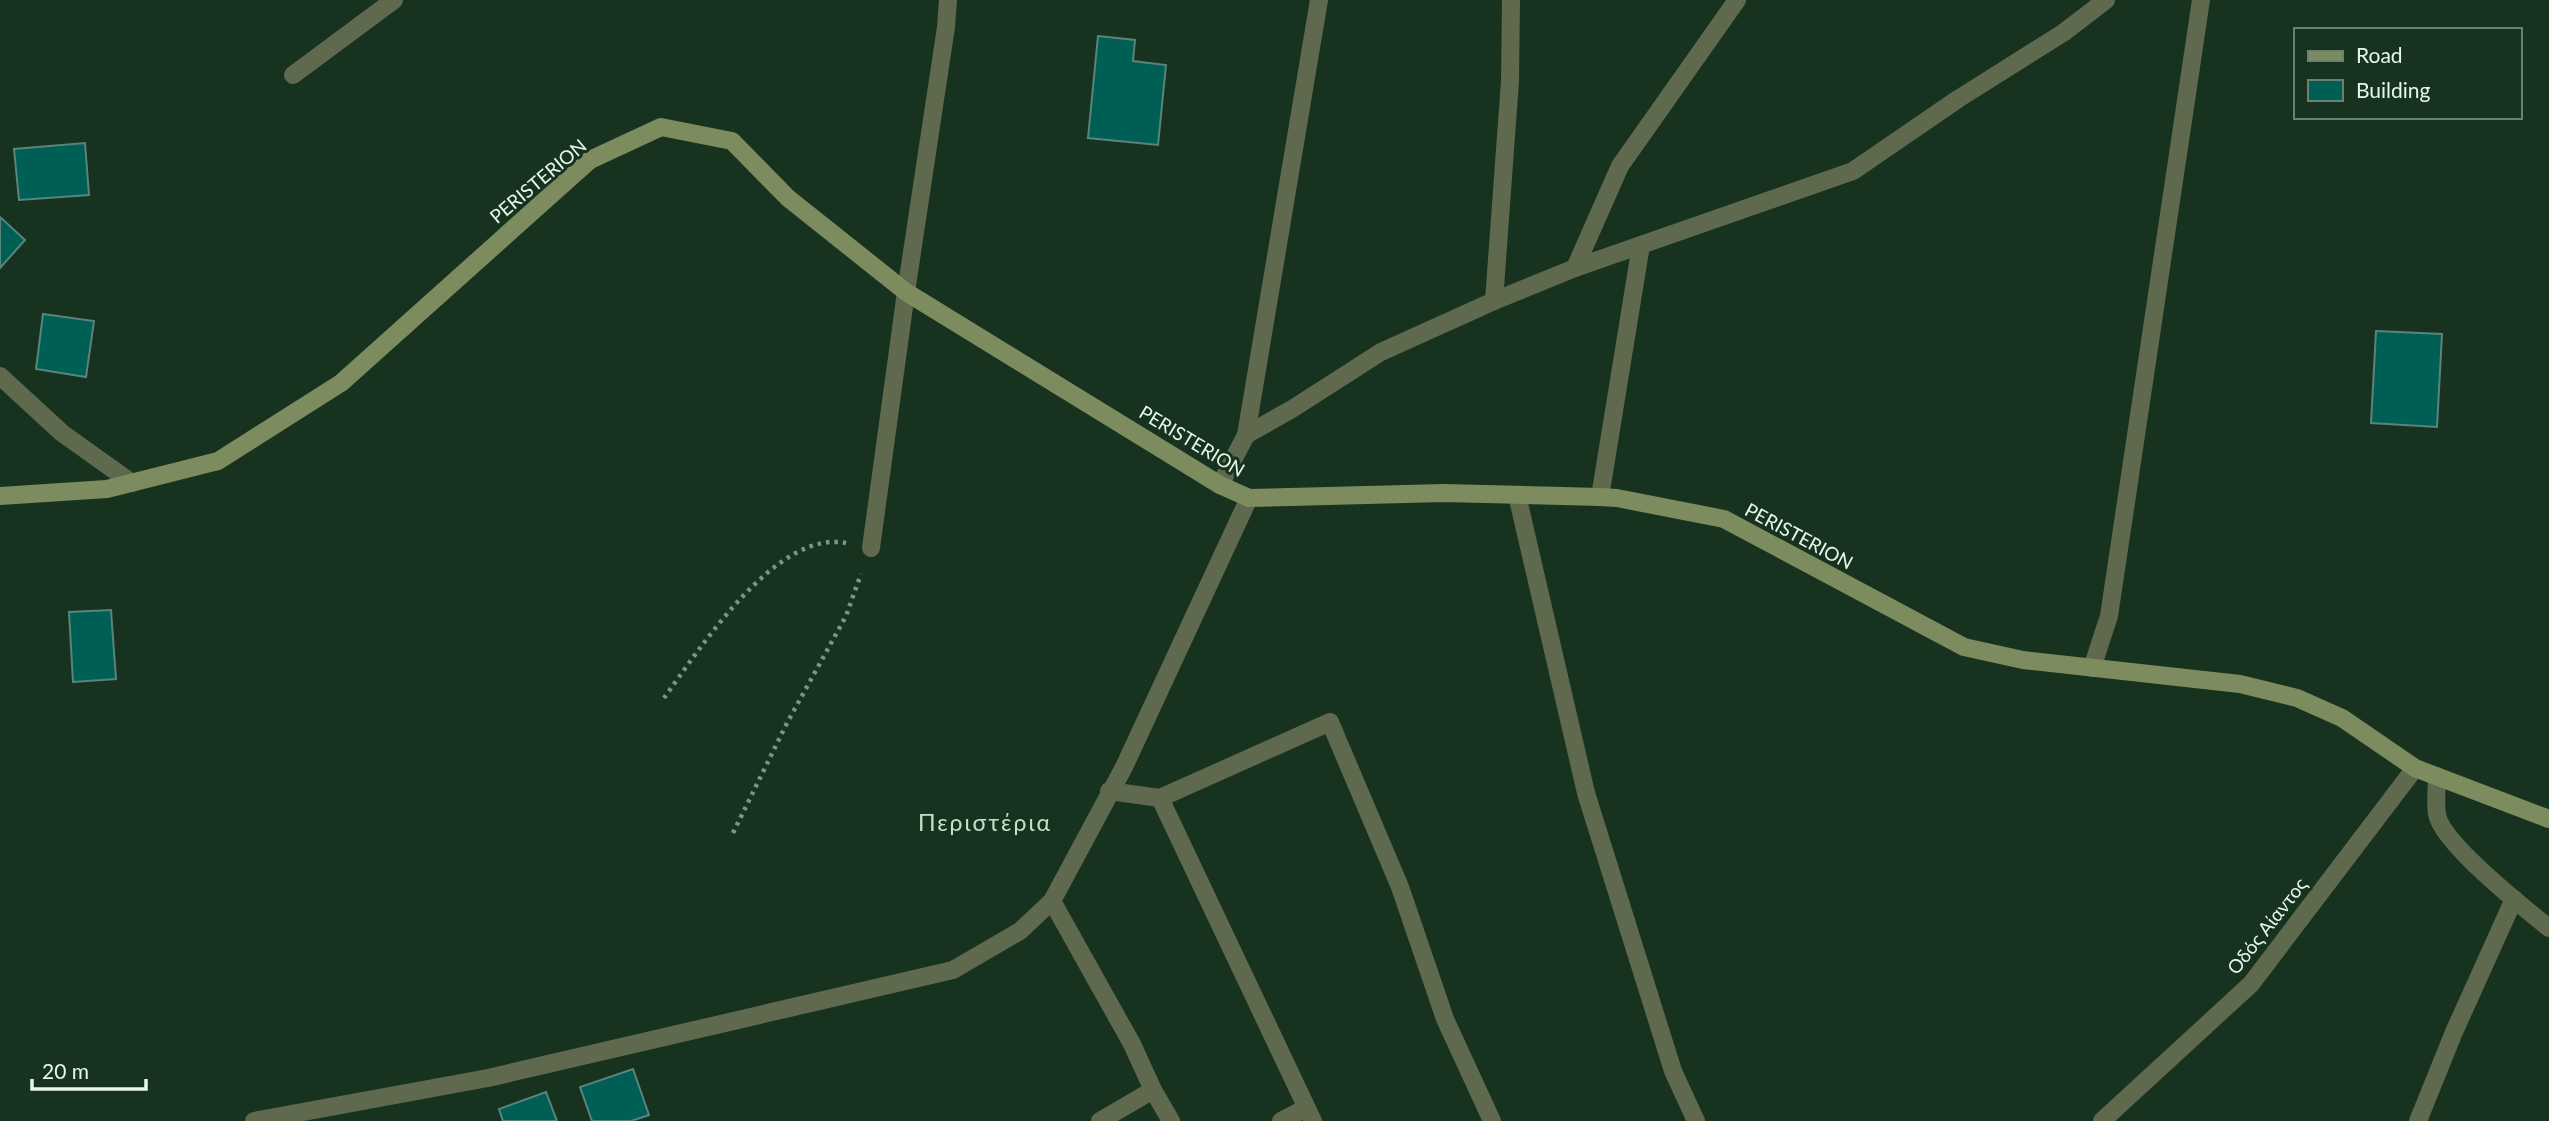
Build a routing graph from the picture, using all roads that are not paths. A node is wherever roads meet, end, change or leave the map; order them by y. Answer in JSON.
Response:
{"nodes":[{"id":1,"x":394,"y":0,"type":"edge"},
{"id":2,"x":948,"y":0,"type":"edge"},
{"id":3,"x":1319,"y":0,"type":"edge"},
{"id":4,"x":1511,"y":0,"type":"edge"},
{"id":5,"x":1737,"y":0,"type":"edge"},
{"id":6,"x":2106,"y":0,"type":"edge"},
{"id":7,"x":2201,"y":0,"type":"edge"},
{"id":8,"x":293,"y":75,"type":"dead end"},
{"id":9,"x":1641,"y":245,"type":"junction"},
{"id":10,"x":1575,"y":268,"type":"junction"},
{"id":11,"x":906,"y":292,"type":"junction"},
{"id":12,"x":1494,"y":301,"type":"junction"},
{"id":13,"x":0,"y":376,"type":"edge"},
{"id":14,"x":1246,"y":435,"type":"junction"},
{"id":15,"x":132,"y":482,"type":"junction"},
{"id":16,"x":1220,"y":485,"type":"junction"},
{"id":17,"x":1517,"y":495,"type":"junction"},
{"id":18,"x":0,"y":496,"type":"edge"},
{"id":19,"x":1249,"y":498,"type":"junction"},
{"id":20,"x":1600,"y":498,"type":"junction"},
{"id":21,"x":871,"y":548,"type":"road end"},
{"id":22,"x":2092,"y":668,"type":"junction"},
{"id":23,"x":2415,"y":768,"type":"junction"},
{"id":24,"x":2437,"y":776,"type":"junction"},
{"id":25,"x":1109,"y":791,"type":"junction"},
{"id":26,"x":1160,"y":798,"type":"junction"},
{"id":27,"x":2549,"y":819,"type":"edge"},
{"id":28,"x":2514,"y":899,"type":"junction"},
{"id":29,"x":1052,"y":901,"type":"junction"},
{"id":30,"x":2549,"y":928,"type":"edge"},
{"id":31,"x":1153,"y":1090,"type":"junction"},
{"id":32,"x":1310,"y":1115,"type":"edge"},
{"id":33,"x":254,"y":1121,"type":"edge"},
{"id":34,"x":1100,"y":1121,"type":"edge"},
{"id":35,"x":1171,"y":1121,"type":"edge"},
{"id":36,"x":1281,"y":1121,"type":"edge"},
{"id":37,"x":1492,"y":1121,"type":"edge"},
{"id":38,"x":1696,"y":1121,"type":"edge"},
{"id":39,"x":2102,"y":1121,"type":"edge"},
{"id":40,"x":2418,"y":1121,"type":"edge"}],
"edges":[{"from":1,"to":8,"type":"street"},
{"from":2,"to":11,"type":"street"},
{"from":3,"to":14,"type":"street"},
{"from":4,"to":12,"type":"street"},
{"from":5,"to":10,"type":"street"},
{"from":6,"to":9,"type":"street"},
{"from":7,"to":22,"type":"street"},
{"from":9,"to":10,"type":"street"},
{"from":9,"to":20,"type":"street"},
{"from":10,"to":12,"type":"street"},
{"from":11,"to":15,"type":"street","name":"PERISTERION"},
{"from":11,"to":16,"type":"street","name":"PERISTERION"},
{"from":11,"to":21,"type":"street"},
{"from":12,"to":14,"type":"street"},
{"from":13,"to":15,"type":"street"},
{"from":14,"to":16,"type":"street"},
{"from":15,"to":18,"type":"street","name":"PERISTERION"},
{"from":16,"to":19,"type":"street","name":"PERISTERION"},
{"from":17,"to":19,"type":"street","name":"PERISTERION"},
{"from":17,"to":20,"type":"street","name":"PERISTERION"},
{"from":17,"to":38,"type":"street"},
{"from":19,"to":25,"type":"street"},
{"from":20,"to":22,"type":"street","name":"PERISTERION"},
{"from":22,"to":23,"type":"street","name":"PERISTERION"},
{"from":23,"to":24,"type":"street","name":"PERISTERION"},
{"from":23,"to":39,"type":"street","name":"Οδός Αίαντος"},
{"from":24,"to":27,"type":"street","name":"PERISTERION"},
{"from":24,"to":28,"type":"street"},
{"from":25,"to":26,"type":"street"},
{"from":25,"to":29,"type":"street"},
{"from":26,"to":32,"type":"street"},
{"from":26,"to":37,"type":"street"},
{"from":28,"to":30,"type":"street"},
{"from":28,"to":40,"type":"street"},
{"from":29,"to":31,"type":"street"},
{"from":29,"to":33,"type":"street"},
{"from":31,"to":34,"type":"street"},
{"from":31,"to":35,"type":"street"},
{"from":32,"to":36,"type":"street"}]}
